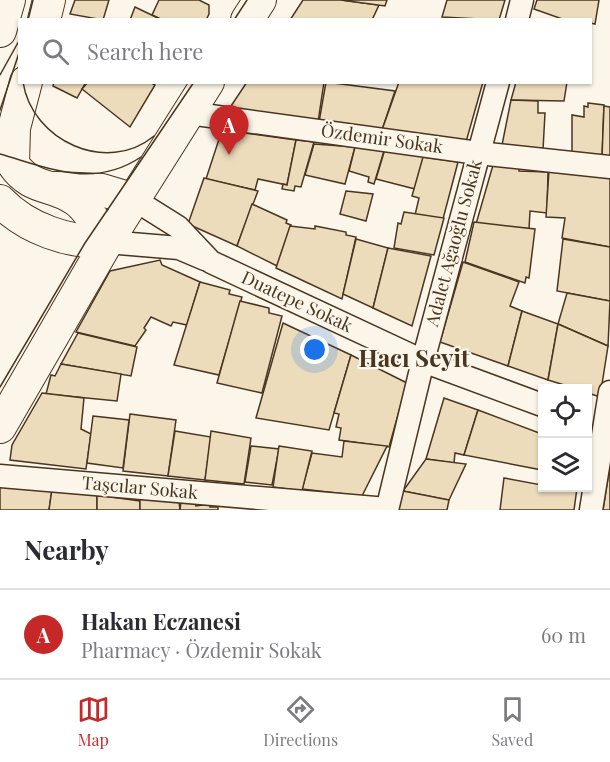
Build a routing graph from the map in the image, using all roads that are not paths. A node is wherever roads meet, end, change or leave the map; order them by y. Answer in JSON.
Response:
{"nodes":[{"id":1,"x":9,"y":0,"type":"edge"},
{"id":2,"x":49,"y":0,"type":"edge"},
{"id":3,"x":260,"y":0,"type":"edge"},
{"id":4,"x":522,"y":0,"type":"edge"},
{"id":5,"x":44,"y":18,"type":"edge"},
{"id":6,"x":248,"y":18,"type":"edge"},
{"id":7,"x":517,"y":18,"type":"edge"},
{"id":8,"x":0,"y":31,"type":"edge"},
{"id":9,"x":25,"y":84,"type":"edge"},
{"id":10,"x":207,"y":84,"type":"edge"},
{"id":11,"x":497,"y":84,"type":"edge"},
{"id":12,"x":189,"y":113,"type":"junction"},
{"id":13,"x":478,"y":153,"type":"junction"},
{"id":14,"x":10,"y":161,"type":"edge"},
{"id":15,"x":610,"y":167,"type":"edge"},
{"id":16,"x":52,"y":189,"type":"junction"},
{"id":17,"x":135,"y":200,"type":"junction"},
{"id":18,"x":0,"y":201,"type":"edge"},
{"id":19,"x":107,"y":242,"type":"junction"},
{"id":20,"x":212,"y":262,"type":"junction"},
{"id":21,"x":423,"y":362,"type":"junction"},
{"id":22,"x":610,"y":393,"type":"edge"},
{"id":23,"x":538,"y":403,"type":"edge"},
{"id":24,"x":601,"y":426,"type":"edge"},
{"id":25,"x":0,"y":427,"type":"edge"},
{"id":26,"x":0,"y":476,"type":"edge"},
{"id":27,"x":387,"y":510,"type":"edge"},
{"id":28,"x":591,"y":510,"type":"edge"}],
"edges":[{"from":1,"to":8,"type":"main road"},
{"from":2,"to":5,"type":"main road"},
{"from":3,"to":6,"type":"main road"},
{"from":4,"to":7,"type":"street"},
{"from":9,"to":14,"type":"main road"},
{"from":10,"to":12,"type":"main road"},
{"from":11,"to":13,"type":"street","name":"Adalet Ağaoğlu Sokak"},
{"from":12,"to":13,"type":"street","name":"Özdemir Sokak"},
{"from":12,"to":17,"type":"main road"},
{"from":13,"to":15,"type":"street","name":"Özdemir Sokak"},
{"from":13,"to":21,"type":"street","name":"Adalet Ağaoğlu Sokak"},
{"from":14,"to":16,"type":"main road"},
{"from":16,"to":17,"type":"main road"},
{"from":16,"to":19,"type":"main road"},
{"from":17,"to":19,"type":"main road"},
{"from":17,"to":20,"type":"street","name":"Duatepe Sokak"},
{"from":18,"to":19,"type":"main road"},
{"from":19,"to":20,"type":"street"},
{"from":19,"to":25,"type":"main road"},
{"from":20,"to":21,"type":"street","name":"Duatepe Sokak"},
{"from":21,"to":23,"type":"street","name":"Duatepe Sokak"},
{"from":21,"to":27,"type":"street","name":"Adalet Ağaoğlu Sokak"},
{"from":22,"to":24,"type":"street"},
{"from":24,"to":28,"type":"street"},
{"from":26,"to":27,"type":"street","name":"Taşcılar Sokak"}]}
